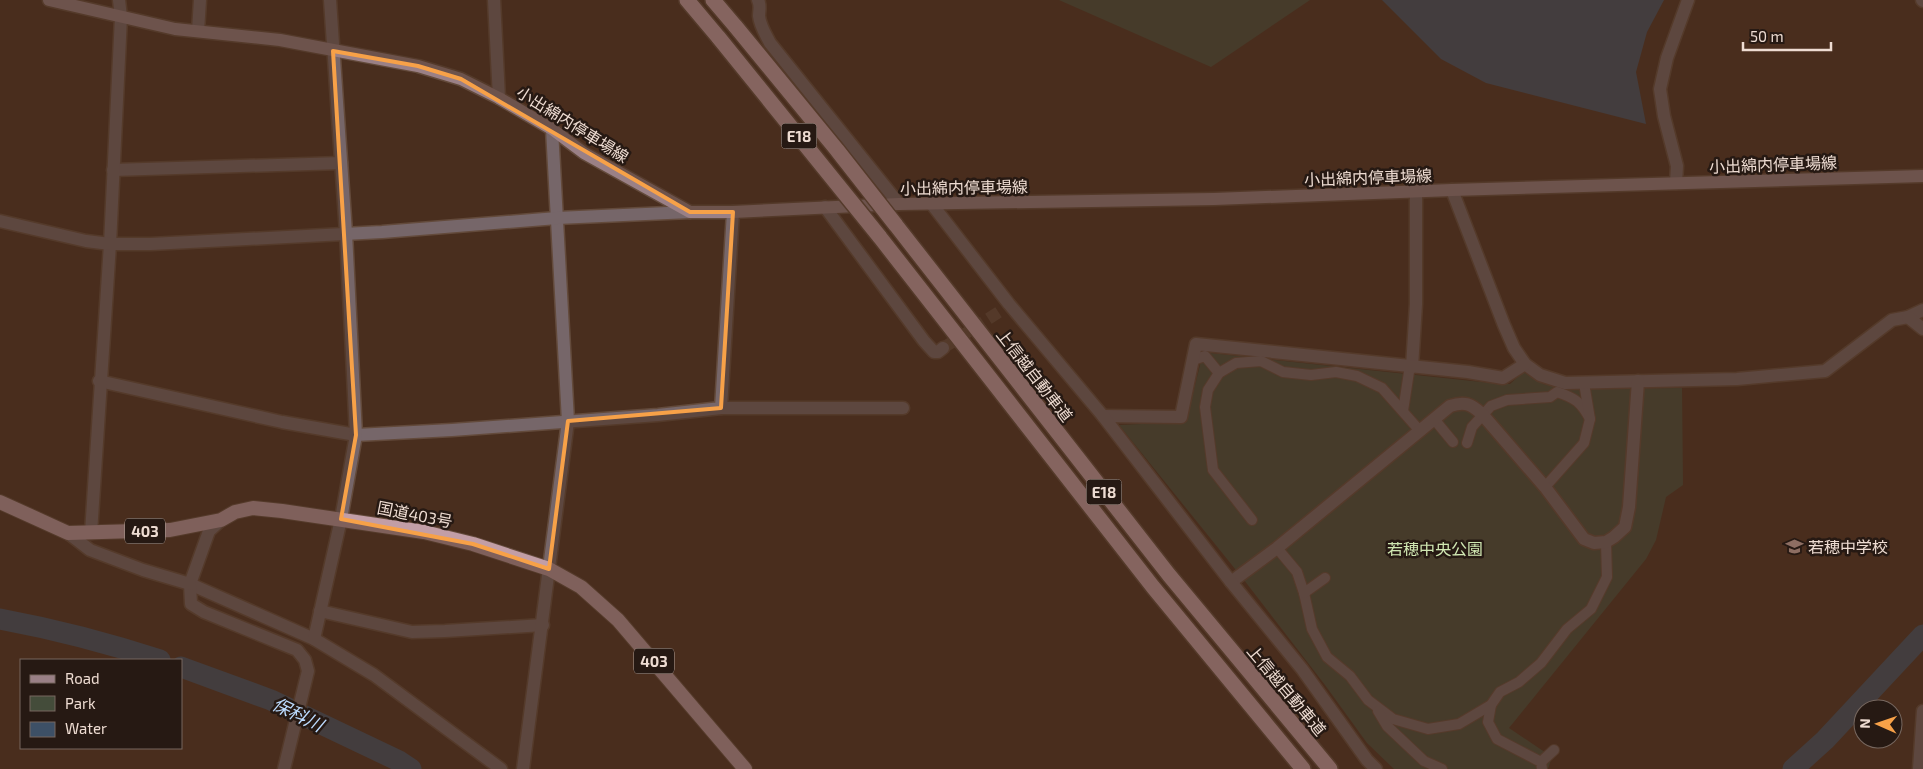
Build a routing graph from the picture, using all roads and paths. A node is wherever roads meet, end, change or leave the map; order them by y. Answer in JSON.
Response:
{"nodes":[{"id":1,"x":50,"y":0,"type":"edge"},
{"id":2,"x":119,"y":0,"type":"edge"},
{"id":3,"x":200,"y":0,"type":"edge"},
{"id":4,"x":330,"y":0,"type":"edge"},
{"id":5,"x":494,"y":0,"type":"edge"},
{"id":6,"x":687,"y":0,"type":"edge"},
{"id":7,"x":713,"y":0,"type":"edge"},
{"id":8,"x":758,"y":0,"type":"edge"},
{"id":9,"x":1688,"y":0,"type":"edge"},
{"id":10,"x":121,"y":17,"type":"junction"},
{"id":11,"x":198,"y":31,"type":"junction"},
{"id":12,"x":333,"y":51,"type":"junction"},
{"id":13,"x":499,"y":98,"type":"junction"},
{"id":14,"x":552,"y":129,"type":"junction"},
{"id":15,"x":341,"y":163,"type":"junction"},
{"id":16,"x":113,"y":170,"type":"junction"},
{"id":17,"x":1923,"y":176,"type":"edge"},
{"id":18,"x":1676,"y":183,"type":"junction"},
{"id":19,"x":1452,"y":190,"type":"junction"},
{"id":20,"x":1416,"y":191,"type":"junction"},
{"id":21,"x":931,"y":203,"type":"junction"},
{"id":22,"x":899,"y":204,"type":"junction"},
{"id":23,"x":825,"y":207,"type":"junction"},
{"id":24,"x":690,"y":212,"type":"junction"},
{"id":25,"x":734,"y":212,"type":"junction"},
{"id":26,"x":557,"y":218,"type":"junction"},
{"id":27,"x":0,"y":221,"type":"edge"},
{"id":28,"x":346,"y":233,"type":"junction"},
{"id":29,"x":110,"y":244,"type":"junction"},
{"id":30,"x":1923,"y":310,"type":"edge"},
{"id":31,"x":1908,"y":316,"type":"junction"},
{"id":32,"x":1923,"y":319,"type":"edge"},
{"id":33,"x":1923,"y":329,"type":"edge"},
{"id":34,"x":943,"y":348,"type":"dead end"},
{"id":35,"x":1199,"y":358,"type":"junction"},
{"id":36,"x":1526,"y":364,"type":"junction"},
{"id":37,"x":1410,"y":369,"type":"junction"},
{"id":38,"x":1219,"y":373,"type":"junction"},
{"id":39,"x":100,"y":381,"type":"junction"},
{"id":40,"x":1638,"y":381,"type":"junction"},
{"id":41,"x":1584,"y":382,"type":"junction"},
{"id":42,"x":721,"y":408,"type":"junction"},
{"id":43,"x":903,"y":408,"type":"dead end"},
{"id":44,"x":1403,"y":411,"type":"junction"},
{"id":45,"x":1482,"y":414,"type":"junction"},
{"id":46,"x":1103,"y":416,"type":"junction"},
{"id":47,"x":1434,"y":419,"type":"junction"},
{"id":48,"x":1590,"y":419,"type":"junction"},
{"id":49,"x":568,"y":421,"type":"junction"},
{"id":50,"x":1420,"y":431,"type":"junction"},
{"id":51,"x":356,"y":435,"type":"junction"},
{"id":52,"x":1454,"y":442,"type":"dead end"},
{"id":53,"x":1467,"y":444,"type":"dead end"},
{"id":54,"x":1545,"y":487,"type":"junction"},
{"id":55,"x":0,"y":502,"type":"edge"},
{"id":56,"x":341,"y":518,"type":"junction"},
{"id":57,"x":221,"y":520,"type":"junction"},
{"id":58,"x":1252,"y":520,"type":"dead end"},
{"id":59,"x":68,"y":533,"type":"junction"},
{"id":60,"x":90,"y":533,"type":"junction"},
{"id":61,"x":1606,"y":542,"type":"junction"},
{"id":62,"x":1276,"y":548,"type":"junction"},
{"id":63,"x":549,"y":569,"type":"junction"},
{"id":64,"x":1325,"y":578,"type":"dead end"},
{"id":65,"x":1231,"y":582,"type":"junction"},
{"id":66,"x":190,"y":584,"type":"junction"},
{"id":67,"x":1304,"y":593,"type":"junction"},
{"id":68,"x":320,"y":611,"type":"junction"},
{"id":69,"x":543,"y":625,"type":"junction"},
{"id":70,"x":314,"y":639,"type":"junction"},
{"id":71,"x":1375,"y":705,"type":"junction"},
{"id":72,"x":1491,"y":705,"type":"junction"},
{"id":73,"x":1923,"y":711,"type":"edge"},
{"id":74,"x":1554,"y":750,"type":"dead end"},
{"id":75,"x":1542,"y":766,"type":"edge"},
{"id":76,"x":1302,"y":768,"type":"edge"},
{"id":77,"x":284,"y":769,"type":"edge"},
{"id":78,"x":502,"y":769,"type":"edge"},
{"id":79,"x":524,"y":769,"type":"edge"},
{"id":80,"x":744,"y":769,"type":"edge"},
{"id":81,"x":1330,"y":769,"type":"edge"},
{"id":82,"x":1376,"y":769,"type":"edge"},
{"id":83,"x":1442,"y":769,"type":"edge"},
{"id":84,"x":1919,"y":769,"type":"edge"}],
"edges":[{"from":1,"to":10,"type":"main road","name":"小出綿内停車場線"},
{"from":2,"to":10,"type":"street"},
{"from":3,"to":11,"type":"street"},
{"from":4,"to":12,"type":"street"},
{"from":5,"to":13,"type":"street"},
{"from":6,"to":76,"type":"highway","number":"E18","bridge":true},
{"from":7,"to":81,"type":"highway","name":"上信越自動車道","number":"E18","bridge":true},
{"from":8,"to":22,"type":"street"},
{"from":9,"to":18,"type":"street"},
{"from":10,"to":11,"type":"main road","name":"小出綿内停車場線"},
{"from":10,"to":16,"type":"street"},
{"from":11,"to":12,"type":"main road","name":"小出綿内停車場線"},
{"from":12,"to":13,"type":"main road","name":"小出綿内停車場線"},
{"from":12,"to":15,"type":"street"},
{"from":13,"to":14,"type":"main road","name":"小出綿内停車場線"},
{"from":14,"to":24,"type":"main road","name":"小出綿内停車場線"},
{"from":14,"to":26,"type":"street"},
{"from":15,"to":16,"type":"street"},
{"from":15,"to":28,"type":"street"},
{"from":16,"to":29,"type":"street"},
{"from":17,"to":18,"type":"main road","name":"小出綿内停車場線"},
{"from":18,"to":19,"type":"main road","name":"小出綿内停車場線"},
{"from":19,"to":20,"type":"main road","name":"小出綿内停車場線"},
{"from":19,"to":36,"type":"street"},
{"from":20,"to":21,"type":"main road","name":"小出綿内停車場線"},
{"from":20,"to":37,"type":"street"},
{"from":21,"to":22,"type":"main road","name":"小出綿内停車場線"},
{"from":21,"to":46,"type":"street"},
{"from":22,"to":23,"type":"main road","name":"小出綿内停車場線"},
{"from":23,"to":25,"type":"main road","name":"小出綿内停車場線"},
{"from":23,"to":34,"type":"street"},
{"from":24,"to":25,"type":"main road","name":"小出綿内停車場線"},
{"from":24,"to":26,"type":"street"},
{"from":25,"to":42,"type":"street"},
{"from":26,"to":28,"type":"street"},
{"from":26,"to":49,"type":"street"},
{"from":27,"to":29,"type":"street"},
{"from":28,"to":29,"type":"street"},
{"from":28,"to":51,"type":"street"},
{"from":29,"to":39,"type":"street"},
{"from":30,"to":31,"type":"street"},
{"from":31,"to":32,"type":"street"},
{"from":31,"to":33,"type":"street"},
{"from":31,"to":40,"type":"street"},
{"from":35,"to":37,"type":"street"},
{"from":35,"to":38,"type":"street"},
{"from":35,"to":46,"type":"street"},
{"from":36,"to":37,"type":"street"},
{"from":36,"to":41,"type":"street"},
{"from":37,"to":44,"type":"street"},
{"from":38,"to":44,"type":"street"},
{"from":38,"to":58,"type":"street"},
{"from":39,"to":51,"type":"street"},
{"from":39,"to":60,"type":"street"},
{"from":40,"to":41,"type":"street"},
{"from":40,"to":61,"type":"street"},
{"from":41,"to":48,"type":"street"},
{"from":42,"to":43,"type":"street"},
{"from":42,"to":49,"type":"street"},
{"from":44,"to":50,"type":"street"},
{"from":45,"to":47,"type":"street"},
{"from":45,"to":48,"type":"street"},
{"from":45,"to":53,"type":"street"},
{"from":45,"to":54,"type":"street"},
{"from":46,"to":65,"type":"street"},
{"from":47,"to":50,"type":"street"},
{"from":47,"to":52,"type":"street"},
{"from":48,"to":54,"type":"street"},
{"from":49,"to":51,"type":"street"},
{"from":49,"to":63,"type":"street"},
{"from":50,"to":62,"type":"street"},
{"from":51,"to":56,"type":"street"},
{"from":54,"to":61,"type":"street"},
{"from":55,"to":59,"type":"highway","name":"国道403号","number":"403"},
{"from":56,"to":57,"type":"highway","name":"国道403号","number":"403"},
{"from":56,"to":63,"type":"highway","name":"国道403号","number":"403"},
{"from":56,"to":68,"type":"street"},
{"from":57,"to":60,"type":"highway","name":"国道403号","number":"403"},
{"from":57,"to":66,"type":"street"},
{"from":59,"to":60,"type":"highway","name":"国道403号","number":"403"},
{"from":59,"to":66,"type":"street"},
{"from":61,"to":72,"type":"street"},
{"from":62,"to":65,"type":"street"},
{"from":62,"to":67,"type":"street"},
{"from":63,"to":69,"type":"street"},
{"from":63,"to":80,"type":"highway","name":"国道403号","number":"403"},
{"from":64,"to":67,"type":"street"},
{"from":65,"to":82,"type":"street"},
{"from":66,"to":70,"type":"street"},
{"from":66,"to":77,"type":"street"},
{"from":67,"to":71,"type":"street"},
{"from":68,"to":69,"type":"street"},
{"from":68,"to":70,"type":"street"},
{"from":69,"to":79,"type":"street"},
{"from":70,"to":78,"type":"street"},
{"from":71,"to":72,"type":"street"},
{"from":71,"to":83,"type":"street"},
{"from":72,"to":75,"type":"street"},
{"from":73,"to":84,"type":"street"},
{"from":74,"to":75,"type":"street"}]}
